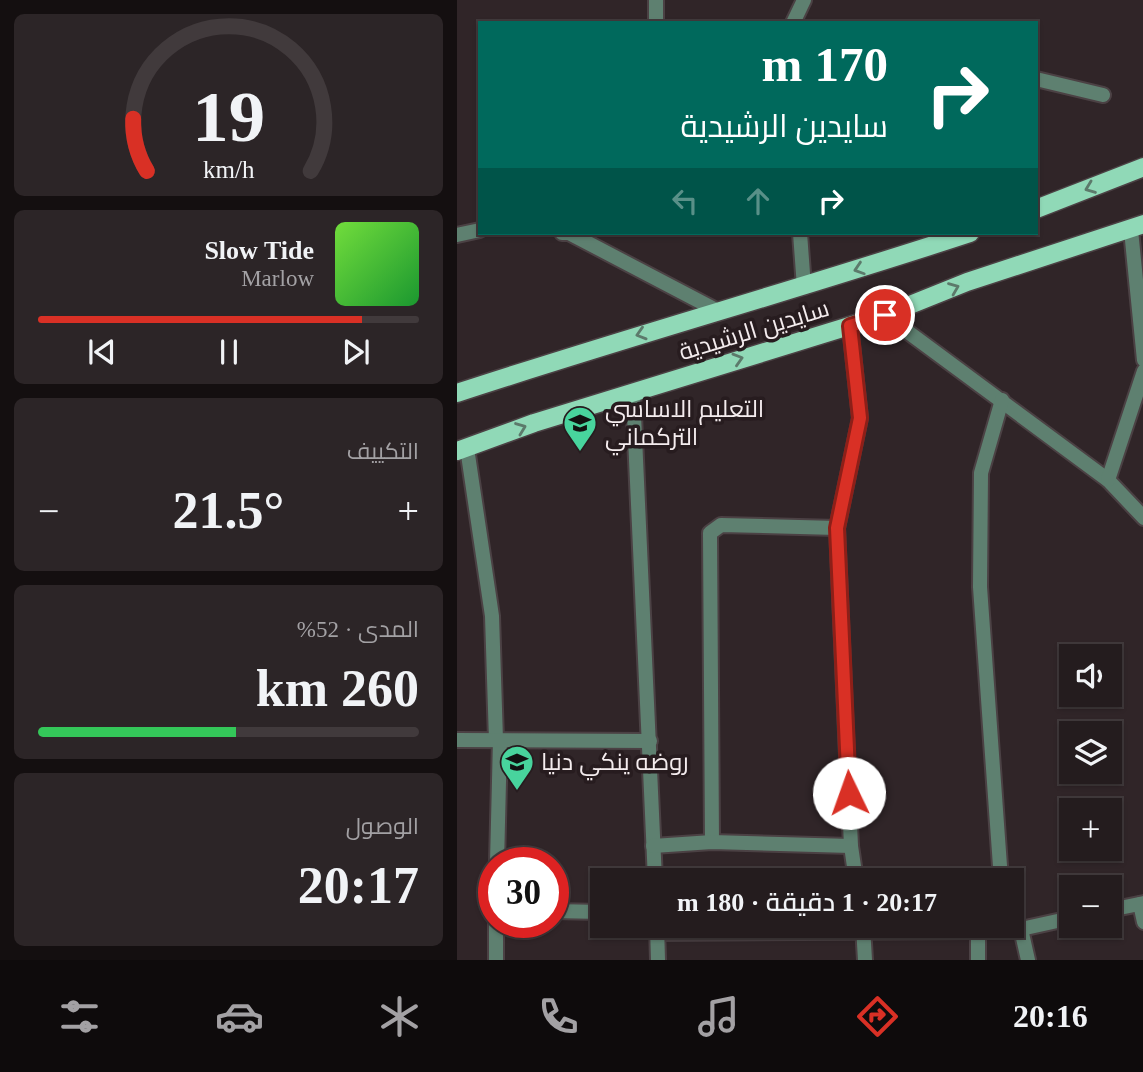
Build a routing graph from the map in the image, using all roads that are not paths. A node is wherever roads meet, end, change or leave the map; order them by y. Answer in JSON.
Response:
{"nodes":[{"id":1,"x":657,"y":0,"type":"edge"},
{"id":2,"x":803,"y":0,"type":"edge"},
{"id":3,"x":656,"y":21,"type":"edge"},
{"id":4,"x":796,"y":21,"type":"edge"},
{"id":5,"x":1038,"y":79,"type":"edge"},
{"id":6,"x":1103,"y":95,"type":"dead end"},
{"id":7,"x":1143,"y":167,"type":"edge"},
{"id":8,"x":1038,"y":208,"type":"edge"},
{"id":9,"x":1137,"y":227,"type":"edge"},
{"id":10,"x":478,"y":230,"type":"edge"},
{"id":11,"x":457,"y":235,"type":"edge"},
{"id":12,"x":573,"y":235,"type":"edge"},
{"id":13,"x":800,"y":235,"type":"edge"},
{"id":14,"x":964,"y":235,"type":"edge"},
{"id":15,"x":804,"y":287,"type":"junction"},
{"id":16,"x":716,"y":310,"type":"junction"},
{"id":17,"x":885,"y":315,"type":"junction"},
{"id":18,"x":850,"y":326,"type":"junction"},
{"id":19,"x":1143,"y":360,"type":"edge"},
{"id":20,"x":1143,"y":371,"type":"edge"},
{"id":21,"x":457,"y":393,"type":"edge"},
{"id":22,"x":633,"y":393,"type":"junction"},
{"id":23,"x":1002,"y":400,"type":"junction"},
{"id":24,"x":462,"y":449,"type":"edge"},
{"id":25,"x":1108,"y":480,"type":"junction"},
{"id":26,"x":1143,"y":518,"type":"edge"},
{"id":27,"x":837,"y":528,"type":"junction"},
{"id":28,"x":457,"y":740,"type":"edge"},
{"id":29,"x":500,"y":740,"type":"junction"},
{"id":30,"x":650,"y":741,"type":"junction"},
{"id":31,"x":712,"y":842,"type":"junction"},
{"id":32,"x":654,"y":846,"type":"junction"},
{"id":33,"x":851,"y":846,"type":"junction"},
{"id":34,"x":497,"y":847,"type":"edge"},
{"id":35,"x":655,"y":868,"type":"edge"},
{"id":36,"x":854,"y":868,"type":"edge"},
{"id":37,"x":1000,"y":868,"type":"edge"},
{"id":38,"x":1141,"y":904,"type":"edge"},
{"id":39,"x":1122,"y":908,"type":"edge"},
{"id":40,"x":569,"y":911,"type":"edge"},
{"id":41,"x":590,"y":912,"type":"edge"},
{"id":42,"x":1059,"y":921,"type":"edge"},
{"id":43,"x":1143,"y":922,"type":"edge"},
{"id":44,"x":1024,"y":928,"type":"edge"},
{"id":45,"x":496,"y":938,"type":"edge"},
{"id":46,"x":657,"y":938,"type":"edge"},
{"id":47,"x":864,"y":938,"type":"edge"},
{"id":48,"x":978,"y":938,"type":"edge"},
{"id":49,"x":1023,"y":938,"type":"edge"},
{"id":50,"x":496,"y":960,"type":"edge"},
{"id":51,"x":658,"y":960,"type":"edge"},
{"id":52,"x":865,"y":960,"type":"edge"},
{"id":53,"x":978,"y":960,"type":"edge"},
{"id":54,"x":1028,"y":960,"type":"edge"}],
"edges":[{"from":1,"to":3,"type":"street"},
{"from":2,"to":4,"type":"street"},
{"from":5,"to":6,"type":"street"},
{"from":7,"to":8,"type":"main road","one_way":true},
{"from":17,"to":9,"type":"main road","name":"سايدين الرشيدية","one_way":true},
{"from":9,"to":19,"type":"street"},
{"from":10,"to":11,"type":"street"},
{"from":12,"to":16,"type":"street"},
{"from":13,"to":15,"type":"street"},
{"from":14,"to":15,"type":"main road","name":"سايدين الرشيدية","one_way":true},
{"from":15,"to":16,"type":"main road","name":"سايدين الرشيدية"},
{"from":16,"to":21,"type":"main road","name":"سايدين الرشيدية","one_way":true},
{"from":17,"to":18,"type":"main road","name":"سايدين الرشيدية"},
{"from":17,"to":23,"type":"street"},
{"from":22,"to":18,"type":"main road","name":"سايدين الرشيدية","one_way":true},
{"from":18,"to":27,"type":"street"},
{"from":20,"to":25,"type":"street"},
{"from":24,"to":22,"type":"main road","name":"سايدين الرشيدية","one_way":true},
{"from":22,"to":30,"type":"street"},
{"from":23,"to":25,"type":"street"},
{"from":23,"to":37,"type":"street"},
{"from":24,"to":29,"type":"street"},
{"from":25,"to":26,"type":"street"},
{"from":27,"to":31,"type":"street"},
{"from":27,"to":33,"type":"street"},
{"from":28,"to":29,"type":"street"},
{"from":29,"to":30,"type":"street"},
{"from":29,"to":34,"type":"street"},
{"from":30,"to":32,"type":"street"},
{"from":31,"to":32,"type":"street"},
{"from":31,"to":33,"type":"street"},
{"from":32,"to":35,"type":"street"},
{"from":33,"to":36,"type":"street"},
{"from":38,"to":39,"type":"street"},
{"from":38,"to":43,"type":"street"},
{"from":40,"to":41,"type":"street"},
{"from":42,"to":44,"type":"street"},
{"from":45,"to":50,"type":"street"},
{"from":46,"to":51,"type":"street"},
{"from":47,"to":52,"type":"street"},
{"from":48,"to":53,"type":"street"},
{"from":49,"to":54,"type":"street"}]}
